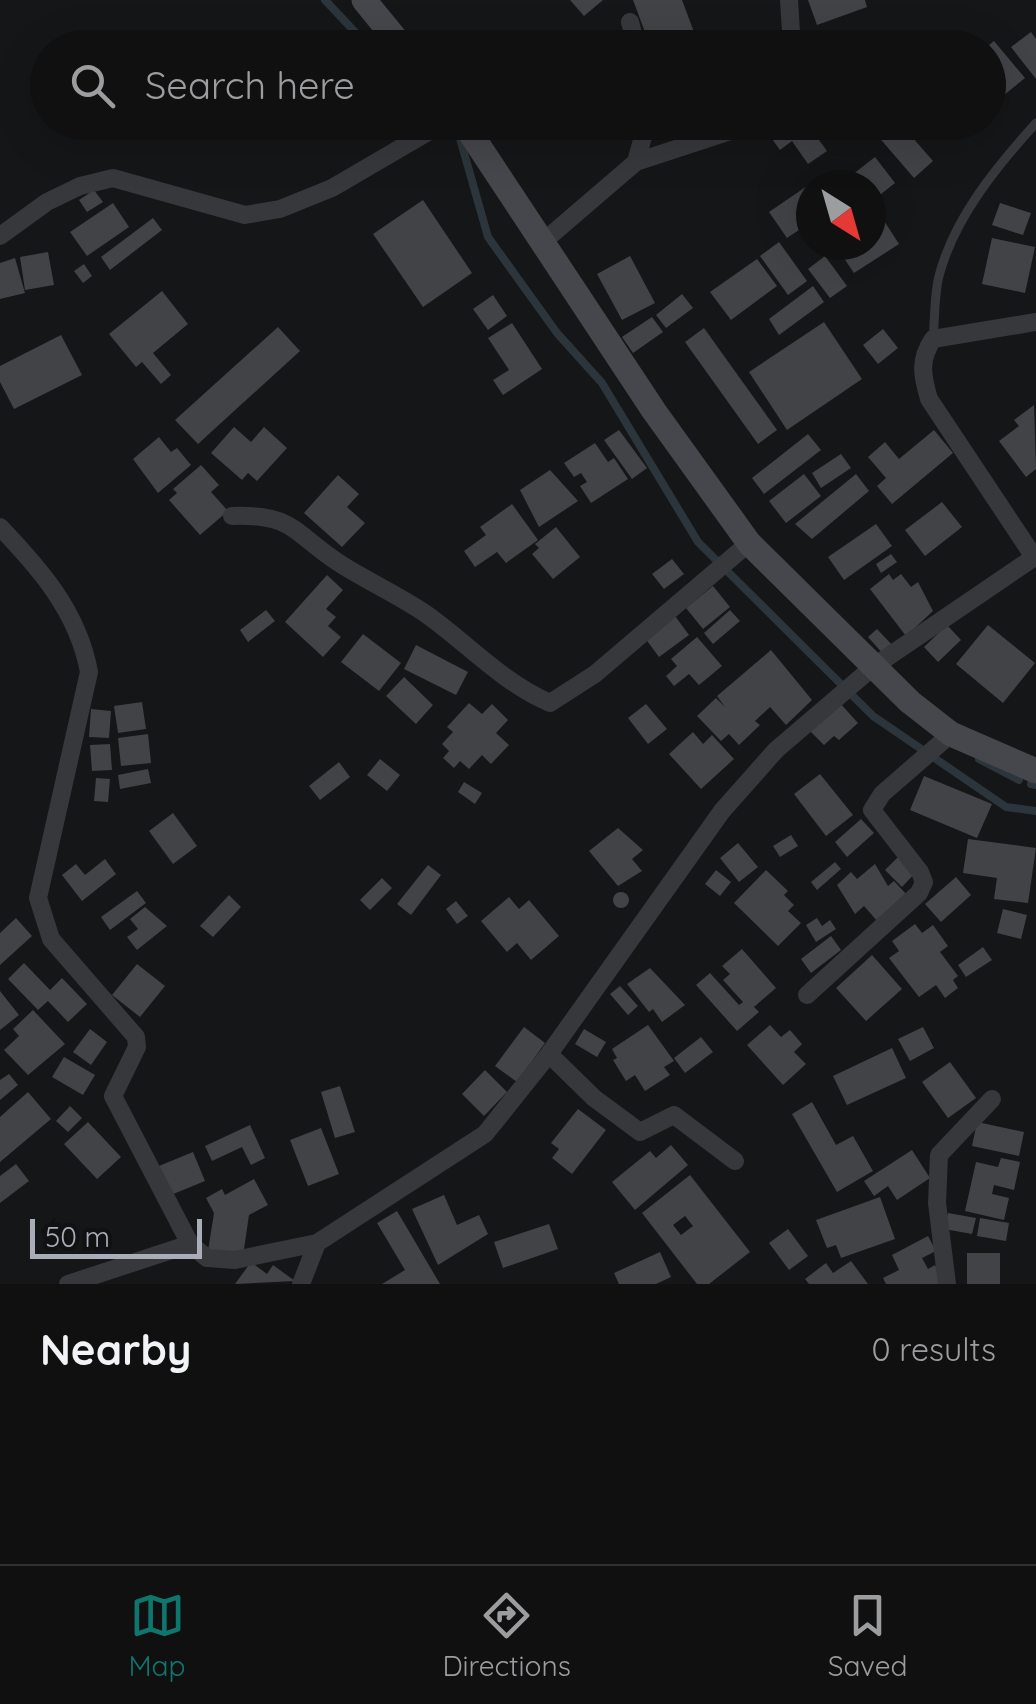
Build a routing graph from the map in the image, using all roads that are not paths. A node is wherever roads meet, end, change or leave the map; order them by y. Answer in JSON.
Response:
{"nodes":[{"id":1,"x":788,"y":0,"type":"edge"},
{"id":2,"x":376,"y":4,"type":"edge"},
{"id":3,"x":630,"y":22,"type":"dead end"},
{"id":4,"x":391,"y":30,"type":"edge"},
{"id":5,"x":632,"y":30,"type":"edge"},
{"id":6,"x":790,"y":30,"type":"edge"},
{"id":7,"x":1036,"y":123,"type":"edge"},
{"id":8,"x":413,"y":140,"type":"edge"},
{"id":9,"x":475,"y":140,"type":"edge"},
{"id":10,"x":643,"y":140,"type":"edge"},
{"id":11,"x":703,"y":140,"type":"edge"},
{"id":12,"x":636,"y":162,"type":"junction"},
{"id":13,"x":0,"y":236,"type":"edge"},
{"id":14,"x":544,"y":241,"type":"junction"},
{"id":15,"x":1036,"y":322,"type":"edge"},
{"id":16,"x":933,"y":340,"type":"junction"},
{"id":17,"x":232,"y":516,"type":"dead end"},
{"id":18,"x":0,"y":527,"type":"edge"},
{"id":19,"x":749,"y":542,"type":"junction"},
{"id":20,"x":1035,"y":557,"type":"edge"},
{"id":21,"x":873,"y":667,"type":"junction"},
{"id":22,"x":951,"y":734,"type":"junction"},
{"id":23,"x":1036,"y":771,"type":"edge"},
{"id":24,"x":807,"y":996,"type":"dead end"},
{"id":25,"x":549,"y":1054,"type":"junction"},
{"id":26,"x":992,"y":1099,"type":"dead end"},
{"id":27,"x":735,"y":1161,"type":"dead end"},
{"id":28,"x":317,"y":1243,"type":"junction"},
{"id":29,"x":190,"y":1244,"type":"junction"},
{"id":30,"x":68,"y":1284,"type":"edge"},
{"id":31,"x":301,"y":1284,"type":"edge"},
{"id":32,"x":947,"y":1284,"type":"edge"}],
"edges":[{"from":1,"to":6,"type":"street"},
{"from":2,"to":4,"type":"main road"},
{"from":3,"to":5,"type":"street"},
{"from":7,"to":16,"type":"lane"},
{"from":8,"to":13,"type":"street"},
{"from":9,"to":14,"type":"main road"},
{"from":10,"to":12,"type":"street"},
{"from":11,"to":12,"type":"street"},
{"from":12,"to":14,"type":"street"},
{"from":14,"to":19,"type":"main road"},
{"from":15,"to":16,"type":"street"},
{"from":16,"to":20,"type":"street"},
{"from":17,"to":19,"type":"street"},
{"from":18,"to":29,"type":"street"},
{"from":19,"to":21,"type":"main road"},
{"from":20,"to":21,"type":"street"},
{"from":21,"to":22,"type":"main road"},
{"from":21,"to":25,"type":"street"},
{"from":22,"to":23,"type":"main road"},
{"from":22,"to":24,"type":"street"},
{"from":25,"to":27,"type":"street"},
{"from":25,"to":28,"type":"street"},
{"from":26,"to":32,"type":"street"},
{"from":28,"to":29,"type":"street"},
{"from":28,"to":31,"type":"street"},
{"from":29,"to":30,"type":"street"}]}
